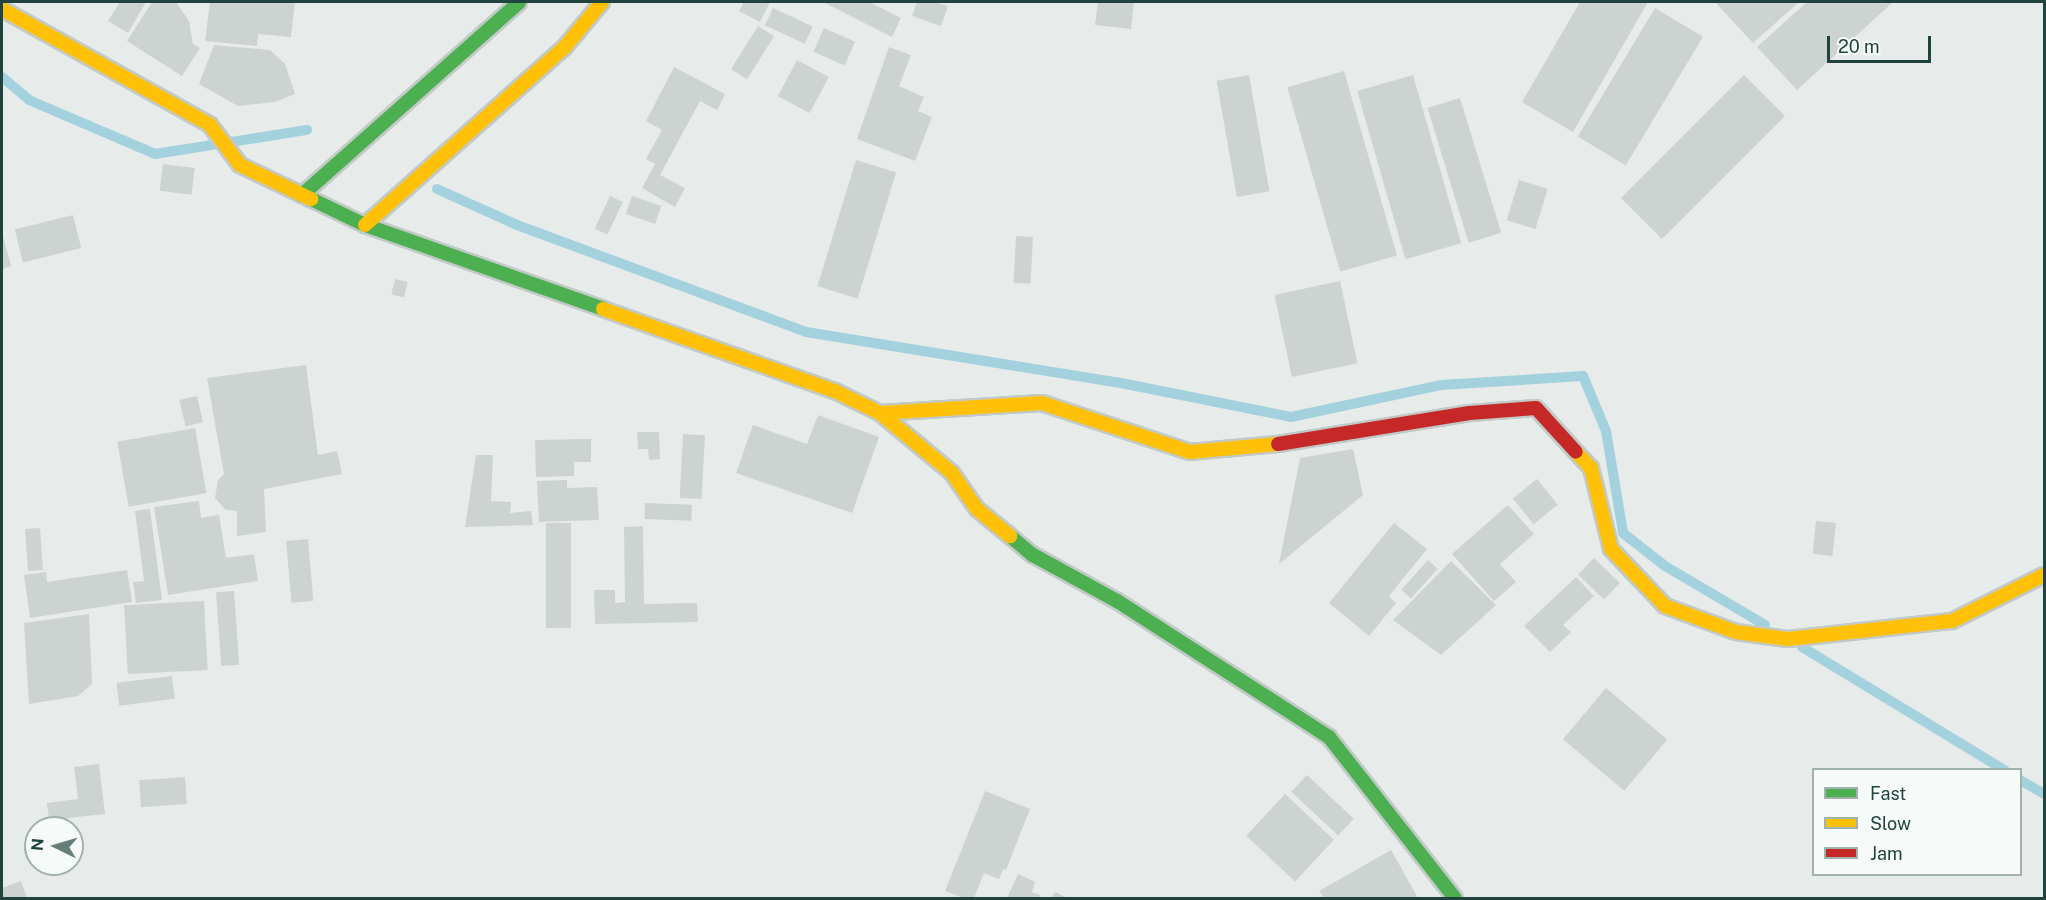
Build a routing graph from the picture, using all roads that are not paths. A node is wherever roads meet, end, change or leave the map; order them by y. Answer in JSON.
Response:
{"nodes":[{"id":1,"x":519,"y":2,"type":"edge"},
{"id":2,"x":602,"y":2,"type":"edge"},
{"id":3,"x":2,"y":9,"type":"edge"},
{"id":4,"x":302,"y":195,"type":"junction"},
{"id":5,"x":365,"y":225,"type":"junction"},
{"id":6,"x":880,"y":413,"type":"junction"},
{"id":7,"x":2044,"y":574,"type":"edge"},
{"id":8,"x":1455,"y":898,"type":"edge"}],
"edges":[{"from":1,"to":4,"type":"street"},
{"from":2,"to":5,"type":"street"},
{"from":3,"to":4,"type":"street"},
{"from":4,"to":5,"type":"street"},
{"from":5,"to":6,"type":"street"},
{"from":6,"to":7,"type":"street"},
{"from":6,"to":8,"type":"street"}]}
